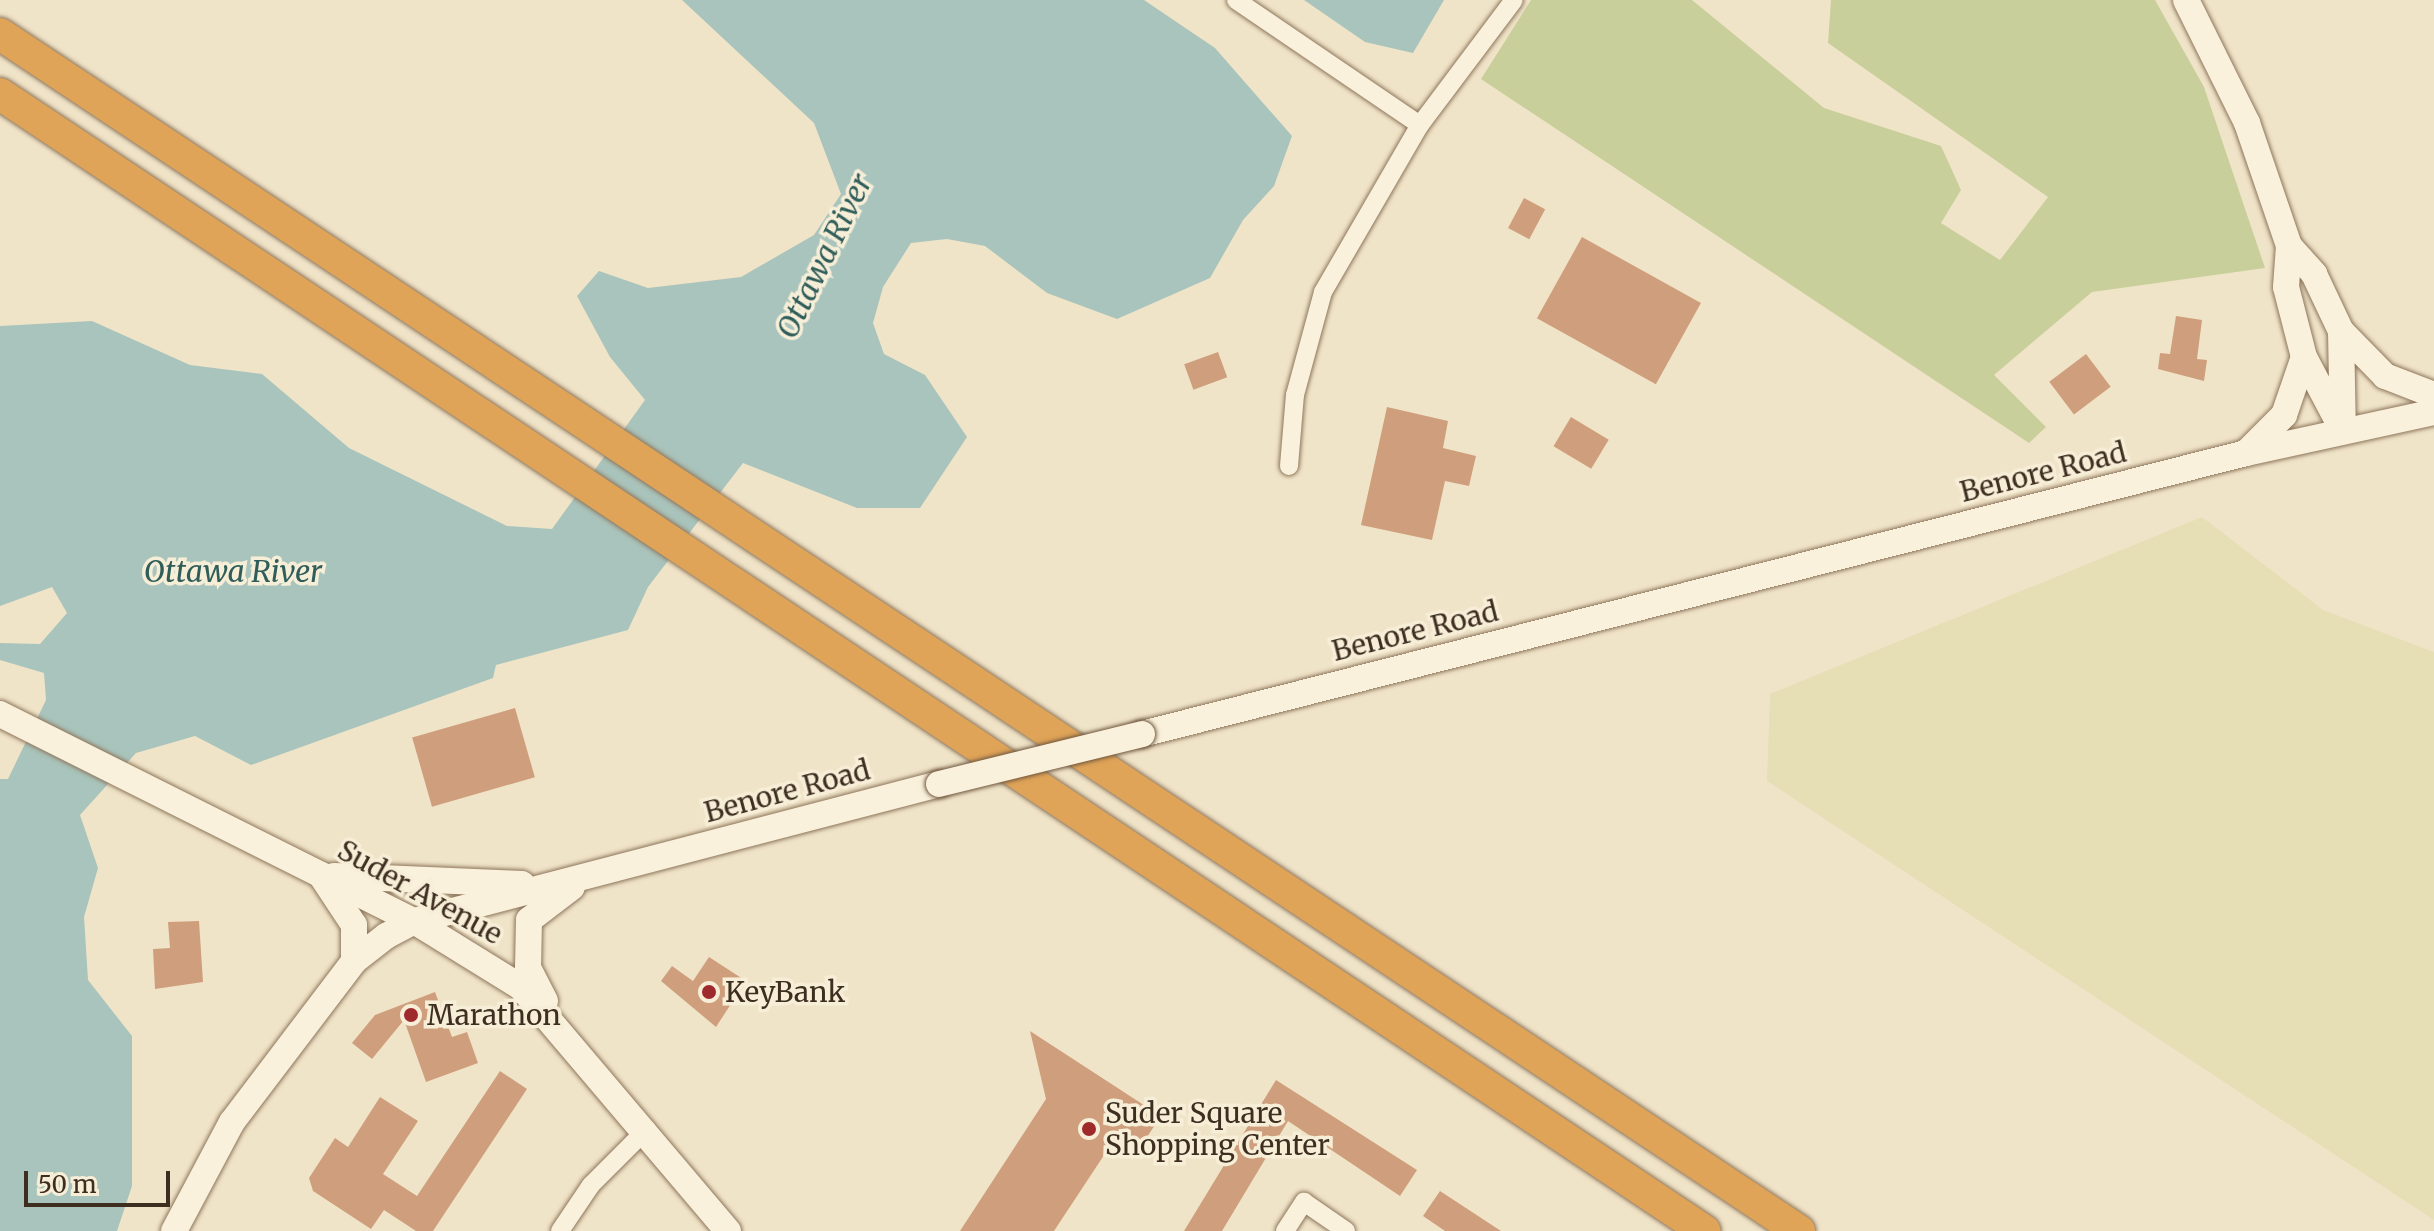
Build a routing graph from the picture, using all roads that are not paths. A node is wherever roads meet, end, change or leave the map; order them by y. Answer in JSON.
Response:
{"nodes":[{"id":1,"x":1236,"y":0,"type":"edge"},
{"id":2,"x":1514,"y":0,"type":"edge"},
{"id":3,"x":2186,"y":0,"type":"edge"},
{"id":4,"x":0,"y":34,"type":"edge"},
{"id":5,"x":0,"y":94,"type":"edge"},
{"id":6,"x":1420,"y":125,"type":"junction"},
{"id":7,"x":2289,"y":246,"type":"junction"},
{"id":8,"x":2341,"y":331,"type":"junction"},
{"id":9,"x":2304,"y":357,"type":"junction"},
{"id":10,"x":2434,"y":395,"type":"edge"},
{"id":11,"x":2434,"y":412,"type":"edge"},
{"id":12,"x":2343,"y":431,"type":"junction"},
{"id":13,"x":2246,"y":453,"type":"junction"},
{"id":14,"x":1289,"y":466,"type":"dead end"},
{"id":15,"x":6,"y":717,"type":"edge"},
{"id":16,"x":321,"y":875,"type":"junction"},
{"id":17,"x":589,"y":876,"type":"junction"},
{"id":18,"x":550,"y":885,"type":"junction"},
{"id":19,"x":414,"y":921,"type":"junction"},
{"id":20,"x":354,"y":961,"type":"junction"},
{"id":21,"x":552,"y":1015,"type":"junction"},
{"id":22,"x":647,"y":1129,"type":"junction"},
{"id":23,"x":174,"y":1231,"type":"edge"},
{"id":24,"x":560,"y":1231,"type":"edge"},
{"id":25,"x":728,"y":1231,"type":"edge"},
{"id":26,"x":1285,"y":1231,"type":"edge"},
{"id":27,"x":1346,"y":1231,"type":"edge"},
{"id":28,"x":1704,"y":1231,"type":"edge"},
{"id":29,"x":1799,"y":1231,"type":"edge"}],
"edges":[{"from":1,"to":6,"type":"street"},
{"from":2,"to":6,"type":"street"},
{"from":3,"to":7,"type":"main road"},
{"from":4,"to":29,"type":"highway"},
{"from":5,"to":28,"type":"highway"},
{"from":6,"to":14,"type":"street"},
{"from":7,"to":8,"type":"main road"},
{"from":7,"to":9,"type":"main road"},
{"from":8,"to":10,"type":"main road"},
{"from":8,"to":12,"type":"main road"},
{"from":9,"to":12,"type":"main road"},
{"from":9,"to":13,"type":"main road"},
{"from":11,"to":12,"type":"main road","name":"Benore Road"},
{"from":12,"to":13,"type":"main road","name":"Benore Road"},
{"from":13,"to":17,"type":"main road","name":"Benore Road","bridge":true},
{"from":15,"to":16,"type":"main road","name":"Suder Avenue"},
{"from":16,"to":18,"type":"main road"},
{"from":16,"to":19,"type":"main road","name":"Suder Avenue"},
{"from":16,"to":20,"type":"main road"},
{"from":17,"to":18,"type":"main road","name":"Benore Road"},
{"from":17,"to":21,"type":"main road"},
{"from":18,"to":19,"type":"main road","name":"Benore Road"},
{"from":19,"to":20,"type":"main road","name":"Benore Road"},
{"from":19,"to":21,"type":"main road","name":"Suder Avenue"},
{"from":20,"to":23,"type":"main road","name":"Benore Road"},
{"from":21,"to":22,"type":"main road","name":"Suder Avenue"},
{"from":22,"to":24,"type":"street"},
{"from":22,"to":25,"type":"main road","name":"Suder Avenue"},
{"from":26,"to":27,"type":"street"}]}
